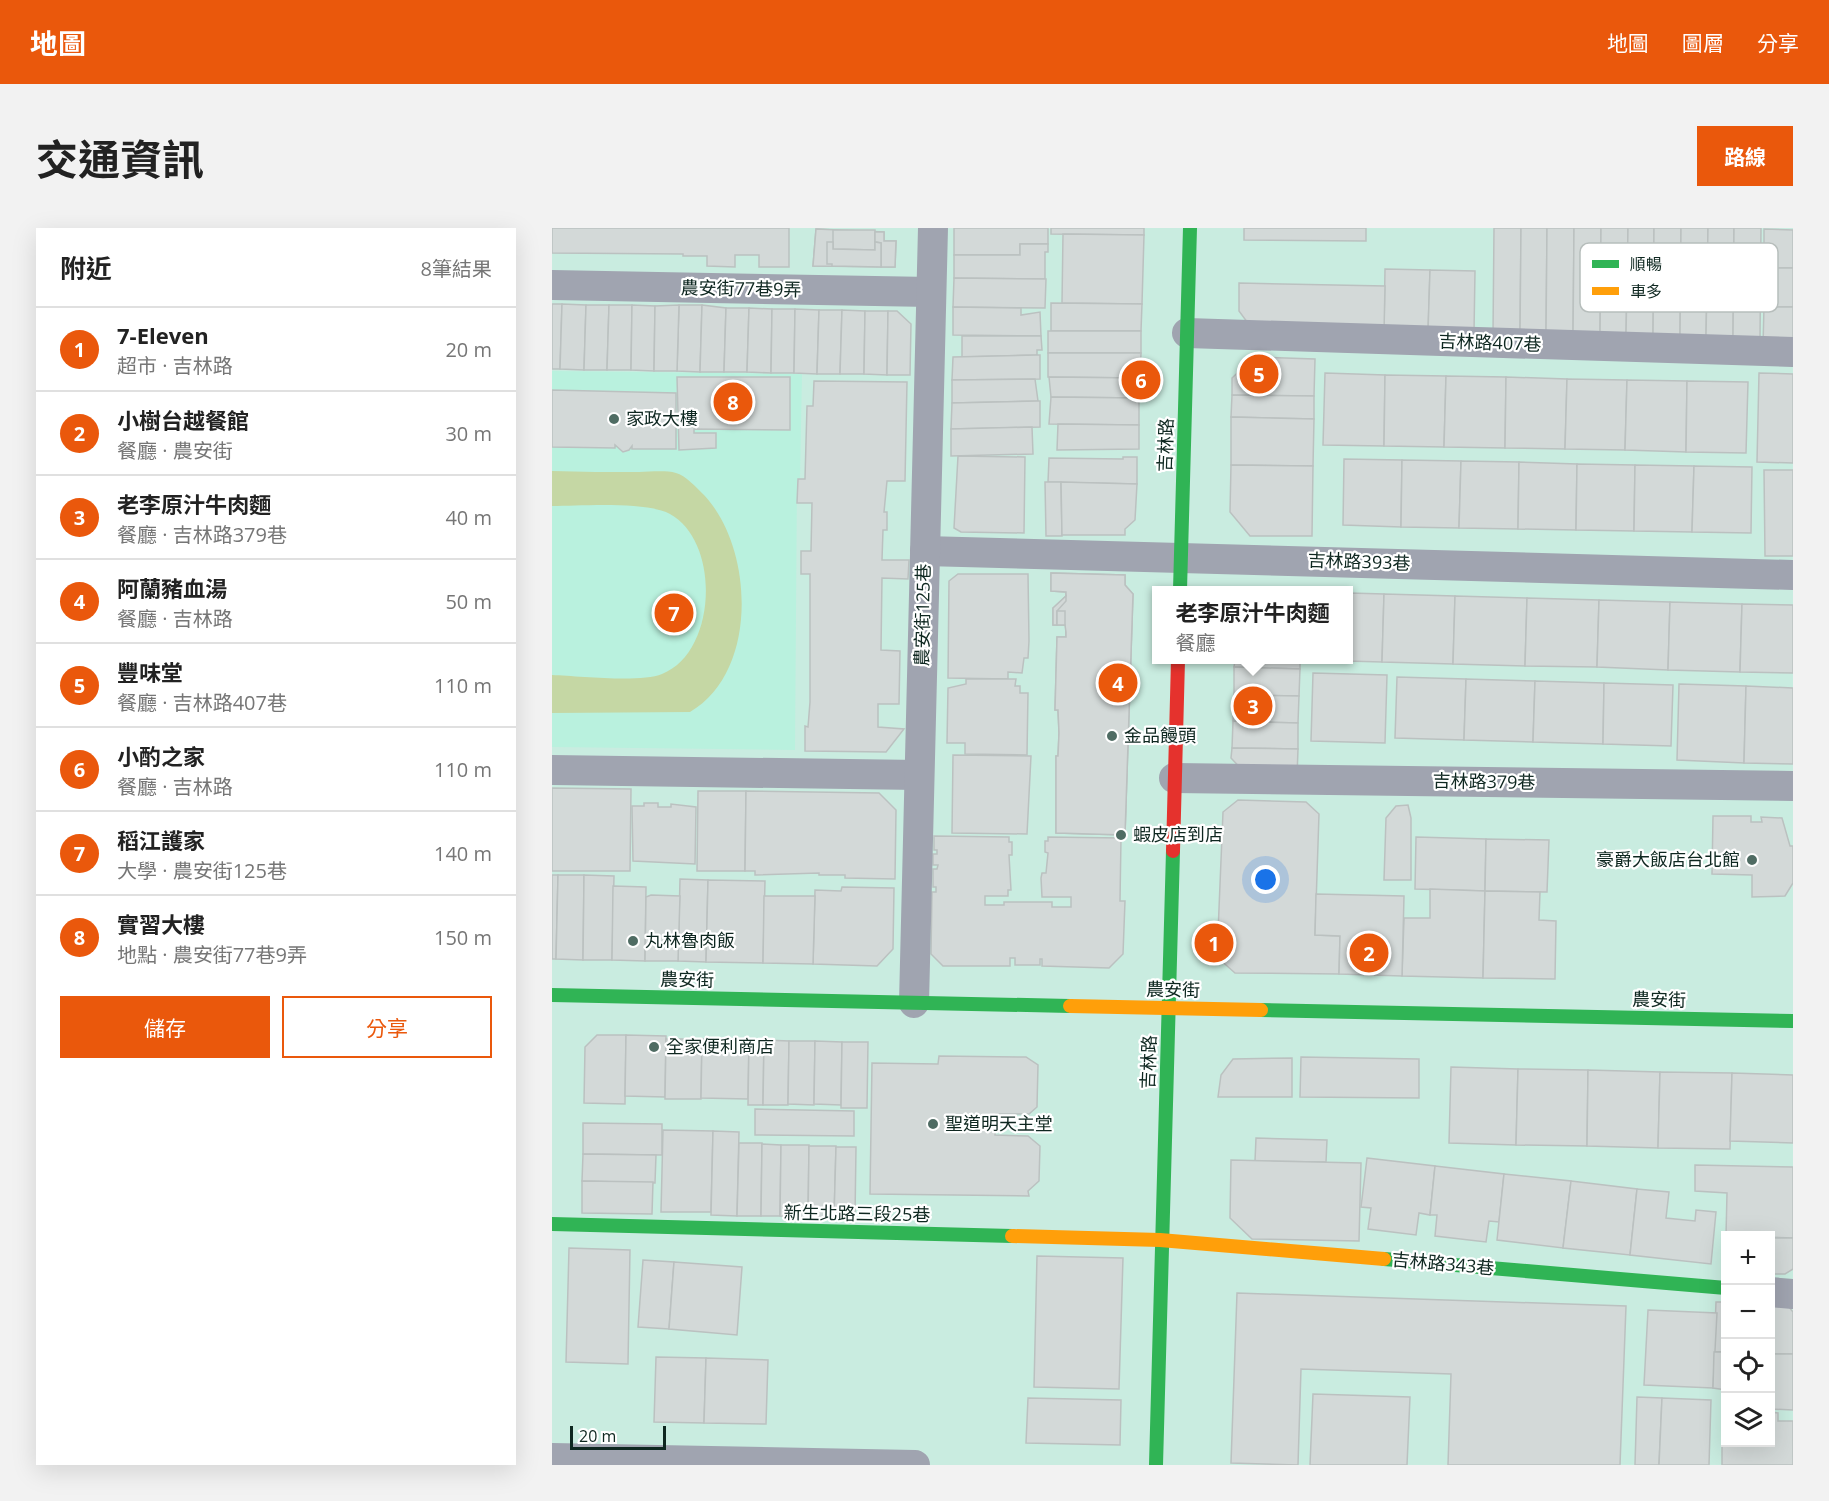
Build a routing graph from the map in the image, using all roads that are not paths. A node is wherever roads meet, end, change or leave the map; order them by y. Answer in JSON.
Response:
{"nodes":[{"id":1,"x":933,"y":228,"type":"edge"},
{"id":2,"x":1190,"y":228,"type":"edge"},
{"id":3,"x":552,"y":285,"type":"edge"},
{"id":4,"x":931,"y":292,"type":"junction"},
{"id":5,"x":1187,"y":333,"type":"junction"},
{"id":6,"x":1793,"y":352,"type":"edge"},
{"id":7,"x":925,"y":551,"type":"junction"},
{"id":8,"x":1181,"y":556,"type":"junction"},
{"id":9,"x":1793,"y":575,"type":"edge"},
{"id":10,"x":1180,"y":586,"type":"edge"},
{"id":11,"x":1178,"y":664,"type":"edge"},
{"id":12,"x":552,"y":770,"type":"edge"},
{"id":13,"x":919,"y":776,"type":"junction"},
{"id":14,"x":1174,"y":778,"type":"junction"},
{"id":15,"x":1793,"y":786,"type":"edge"},
{"id":16,"x":552,"y":995,"type":"edge"},
{"id":17,"x":914,"y":1003,"type":"junction"},
{"id":18,"x":1168,"y":1008,"type":"junction"},
{"id":19,"x":1793,"y":1021,"type":"edge"},
{"id":20,"x":552,"y":1224,"type":"edge"},
{"id":21,"x":1160,"y":1240,"type":"junction"},
{"id":22,"x":1721,"y":1288,"type":"edge"},
{"id":23,"x":1775,"y":1292,"type":"edge"},
{"id":24,"x":1793,"y":1294,"type":"edge"},
{"id":25,"x":552,"y":1458,"type":"edge"},
{"id":26,"x":915,"y":1465,"type":"edge"},
{"id":27,"x":1156,"y":1465,"type":"edge"}],
"edges":[{"from":1,"to":4,"type":"street","name":"農安街125巷"},
{"from":2,"to":5,"type":"street","name":"吉林路"},
{"from":3,"to":4,"type":"street","name":"農安街77巷9弄"},
{"from":4,"to":7,"type":"street","name":"農安街125巷"},
{"from":5,"to":6,"type":"street","name":"吉林路407巷"},
{"from":5,"to":8,"type":"street","name":"吉林路"},
{"from":7,"to":8,"type":"street","name":"吉林路393巷"},
{"from":7,"to":13,"type":"street","name":"農安街125巷"},
{"from":8,"to":9,"type":"street","name":"吉林路393巷"},
{"from":8,"to":10,"type":"street","name":"吉林路"},
{"from":11,"to":14,"type":"street","name":"吉林路"},
{"from":12,"to":13,"type":"street"},
{"from":13,"to":17,"type":"street","name":"農安街125巷"},
{"from":14,"to":15,"type":"street","name":"吉林路379巷"},
{"from":14,"to":18,"type":"street","name":"吉林路"},
{"from":16,"to":17,"type":"street","name":"農安街"},
{"from":17,"to":18,"type":"street","name":"農安街"},
{"from":18,"to":19,"type":"street","name":"農安街"},
{"from":18,"to":21,"type":"street","name":"吉林路"},
{"from":20,"to":21,"type":"street","name":"新生北路三段25巷"},
{"from":21,"to":22,"type":"street","name":"吉林路343巷"},
{"from":21,"to":27,"type":"street","name":"吉林路"},
{"from":23,"to":24,"type":"street"},
{"from":25,"to":26,"type":"street"}]}
